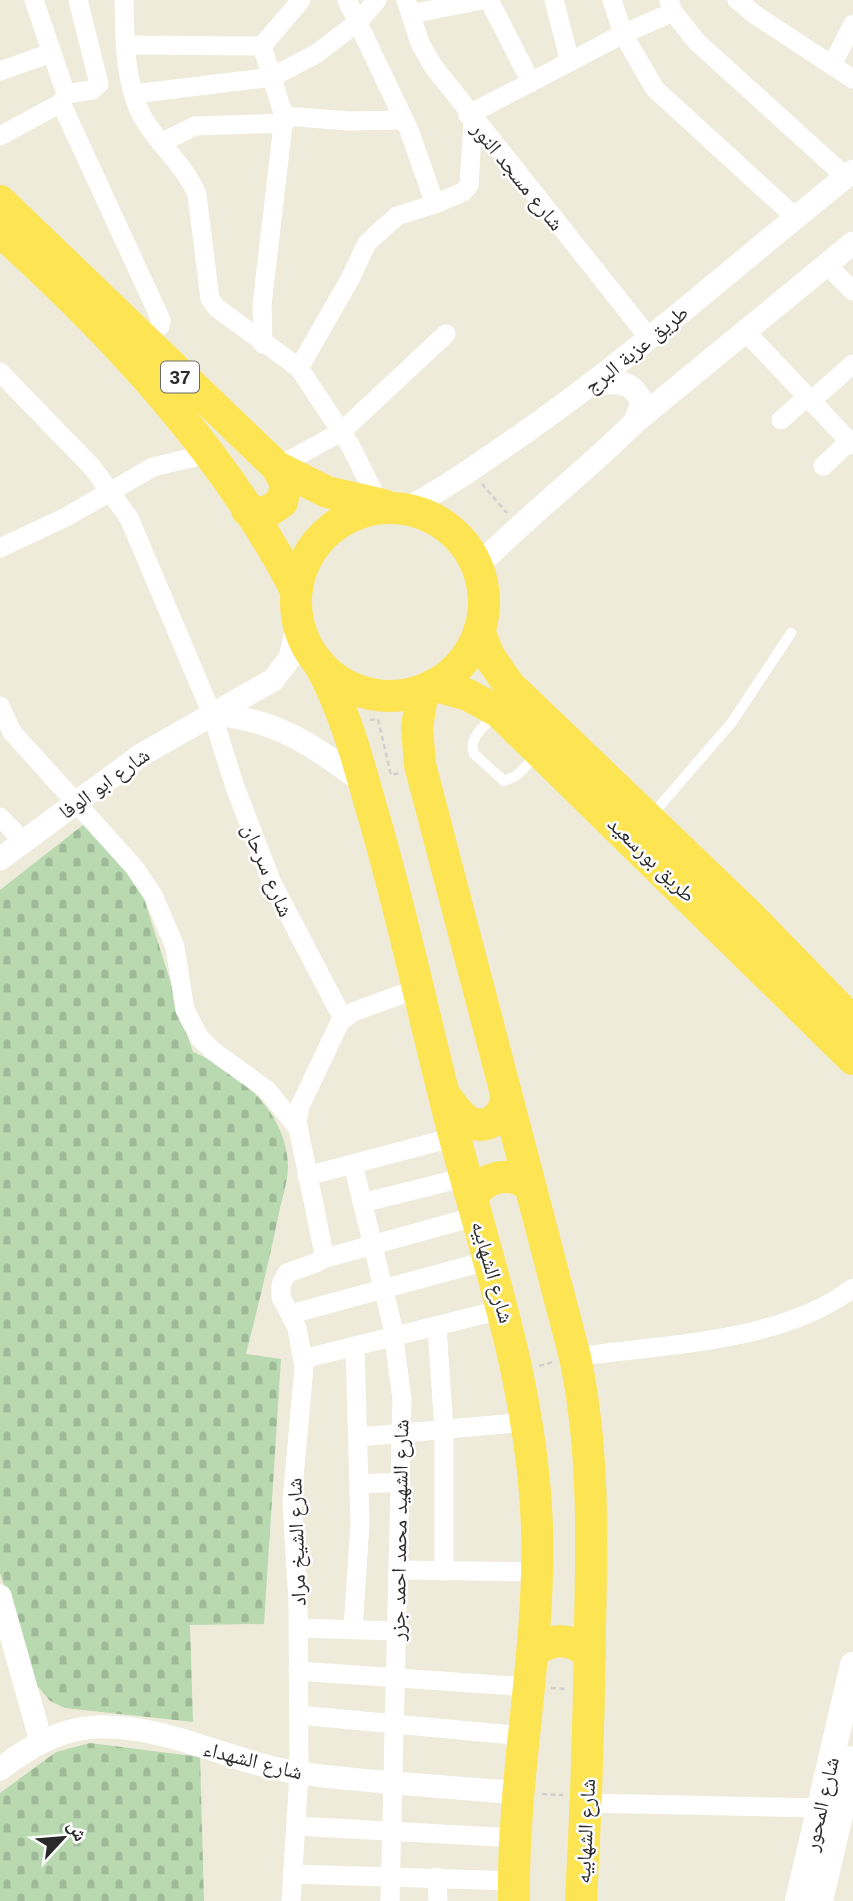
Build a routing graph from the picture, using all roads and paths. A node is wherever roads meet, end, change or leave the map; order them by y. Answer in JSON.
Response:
{"nodes":[{"id":1,"x":34,"y":0,"type":"edge"},
{"id":2,"x":78,"y":0,"type":"edge"},
{"id":3,"x":124,"y":0,"type":"edge"},
{"id":4,"x":301,"y":0,"type":"edge"},
{"id":5,"x":347,"y":0,"type":"edge"},
{"id":6,"x":377,"y":0,"type":"edge"},
{"id":7,"x":482,"y":0,"type":"edge"},
{"id":8,"x":489,"y":0,"type":"edge"},
{"id":9,"x":554,"y":0,"type":"edge"},
{"id":10,"x":612,"y":0,"type":"edge"},
{"id":11,"x":737,"y":0,"type":"edge"},
{"id":12,"x":671,"y":6,"type":"edge"},
{"id":13,"x":408,"y":7,"type":"edge"},
{"id":14,"x":358,"y":22,"type":"junction"},
{"id":15,"x":853,"y":24,"type":"edge"},
{"id":16,"x":623,"y":34,"type":"junction"},
{"id":17,"x":125,"y":45,"type":"junction"},
{"id":18,"x":262,"y":46,"type":"junction"},
{"id":19,"x":51,"y":53,"type":"junction"},
{"id":20,"x":570,"y":62,"type":"junction"},
{"id":21,"x":831,"y":65,"type":"junction"},
{"id":22,"x":0,"y":71,"type":"edge"},
{"id":23,"x":272,"y":77,"type":"junction"},
{"id":24,"x":853,"y":79,"type":"edge"},
{"id":25,"x":531,"y":82,"type":"junction"},
{"id":26,"x":134,"y":94,"type":"junction"},
{"id":27,"x":64,"y":99,"type":"junction"},
{"id":28,"x":471,"y":118,"type":"junction"},
{"id":29,"x":284,"y":119,"type":"junction"},
{"id":30,"x":404,"y":120,"type":"junction"},
{"id":31,"x":0,"y":136,"type":"edge"},
{"id":32,"x":161,"y":143,"type":"junction"},
{"id":33,"x":849,"y":174,"type":"edge"},
{"id":34,"x":0,"y":201,"type":"edge"},
{"id":35,"x":435,"y":204,"type":"junction"},
{"id":36,"x":794,"y":216,"type":"junction"},
{"id":37,"x":0,"y":231,"type":"edge"},
{"id":38,"x":853,"y":243,"type":"edge"},
{"id":39,"x":826,"y":264,"type":"junction"},
{"id":40,"x":853,"y":291,"type":"edge"},
{"id":41,"x":744,"y":330,"type":"junction"},
{"id":42,"x":446,"y":334,"type":"dead end"},
{"id":43,"x":650,"y":339,"type":"junction"},
{"id":44,"x":143,"y":340,"type":"junction"},
{"id":45,"x":263,"y":344,"type":"junction"},
{"id":46,"x":853,"y":364,"type":"edge"},
{"id":47,"x":299,"y":368,"type":"junction"},
{"id":48,"x":0,"y":372,"type":"edge"},
{"id":49,"x":594,"y":384,"type":"junction"},
{"id":50,"x":809,"y":399,"type":"junction"},
{"id":51,"x":780,"y":420,"type":"dead end"},
{"id":52,"x":635,"y":422,"type":"junction"},
{"id":53,"x":341,"y":432,"type":"junction"},
{"id":54,"x":851,"y":443,"type":"edge"},
{"id":55,"x":211,"y":453,"type":"junction"},
{"id":56,"x":823,"y":466,"type":"dead end"},
{"id":57,"x":278,"y":467,"type":"junction"},
{"id":58,"x":470,"y":471,"type":"junction"},
{"id":59,"x":112,"y":491,"type":"junction"},
{"id":60,"x":391,"y":507,"type":"junction"},
{"id":61,"x":247,"y":510,"type":"junction"},
{"id":62,"x":518,"y":525,"type":"junction"},
{"id":63,"x":0,"y":548,"type":"edge"},
{"id":64,"x":477,"y":567,"type":"junction"},
{"id":65,"x":296,"y":590,"type":"junction"},
{"id":66,"x":298,"y":624,"type":"junction"},
{"id":67,"x":479,"y":631,"type":"junction"},
{"id":68,"x":791,"y":633,"type":"dead end"},
{"id":69,"x":319,"y":663,"type":"junction"},
{"id":70,"x":428,"y":688,"type":"junction"},
{"id":71,"x":499,"y":712,"type":"junction"},
{"id":72,"x":212,"y":714,"type":"junction"},
{"id":73,"x":2,"y":717,"type":"edge"},
{"id":74,"x":346,"y":722,"type":"junction"},
{"id":75,"x":541,"y":752,"type":"junction"},
{"id":76,"x":421,"y":765,"type":"junction"},
{"id":77,"x":365,"y":784,"type":"junction"},
{"id":78,"x":74,"y":803,"type":"junction"},
{"id":79,"x":0,"y":817,"type":"edge"},
{"id":80,"x":648,"y":820,"type":"junction"},
{"id":81,"x":23,"y":841,"type":"junction"},
{"id":82,"x":0,"y":859,"type":"edge"},
{"id":83,"x":741,"y":927,"type":"junction"},
{"id":84,"x":785,"y":972,"type":"junction"},
{"id":85,"x":419,"y":988,"type":"junction"},
{"id":86,"x":343,"y":1019,"type":"junction"},
{"id":87,"x":853,"y":1022,"type":"edge"},
{"id":88,"x":853,"y":1059,"type":"edge"},
{"id":89,"x":443,"y":1093,"type":"junction"},
{"id":90,"x":506,"y":1098,"type":"junction"},
{"id":91,"x":297,"y":1127,"type":"junction"},
{"id":92,"x":455,"y":1137,"type":"junction"},
{"id":93,"x":352,"y":1164,"type":"junction"},
{"id":94,"x":307,"y":1176,"type":"junction"},
{"id":95,"x":528,"y":1184,"type":"junction"},
{"id":96,"x":472,"y":1197,"type":"junction"},
{"id":97,"x":362,"y":1203,"type":"junction"},
{"id":98,"x":373,"y":1246,"type":"junction"},
{"id":99,"x":322,"y":1259,"type":"junction"},
{"id":100,"x":489,"y":1260,"type":"junction"},
{"id":101,"x":853,"y":1288,"type":"edge"},
{"id":102,"x":383,"y":1289,"type":"junction"},
{"id":103,"x":504,"y":1309,"type":"junction"},
{"id":104,"x":291,"y":1314,"type":"junction"},
{"id":105,"x":438,"y":1327,"type":"junction"},
{"id":106,"x":394,"y":1337,"type":"junction"},
{"id":107,"x":355,"y":1346,"type":"junction"},
{"id":108,"x":575,"y":1357,"type":"junction"},
{"id":109,"x":303,"y":1359,"type":"junction"},
{"id":110,"x":519,"y":1371,"type":"junction"},
{"id":111,"x":527,"y":1422,"type":"junction"},
{"id":112,"x":444,"y":1431,"type":"junction"},
{"id":113,"x":402,"y":1434,"type":"junction"},
{"id":114,"x":359,"y":1437,"type":"junction"},
{"id":115,"x":401,"y":1482,"type":"junction"},
{"id":116,"x":360,"y":1484,"type":"junction"},
{"id":117,"x":399,"y":1570,"type":"junction"},
{"id":118,"x":444,"y":1571,"type":"junction"},
{"id":119,"x":537,"y":1572,"type":"junction"},
{"id":120,"x":0,"y":1596,"type":"edge"},
{"id":121,"x":298,"y":1628,"type":"junction"},
{"id":122,"x":353,"y":1629,"type":"junction"},
{"id":123,"x":397,"y":1631,"type":"junction"},
{"id":124,"x":533,"y":1653,"type":"junction"},
{"id":125,"x":590,"y":1656,"type":"junction"},
{"id":126,"x":853,"y":1665,"type":"edge"},
{"id":127,"x":298,"y":1671,"type":"junction"},
{"id":128,"x":396,"y":1675,"type":"junction"},
{"id":129,"x":528,"y":1687,"type":"junction"},
{"id":130,"x":590,"y":1690,"type":"junction"},
{"id":131,"x":299,"y":1715,"type":"junction"},
{"id":132,"x":394,"y":1722,"type":"junction"},
{"id":133,"x":523,"y":1736,"type":"junction"},
{"id":134,"x":41,"y":1741,"type":"junction"},
{"id":135,"x":853,"y":1759,"type":"edge"},
{"id":136,"x":0,"y":1769,"type":"edge"},
{"id":137,"x":299,"y":1773,"type":"junction"},
{"id":138,"x":393,"y":1781,"type":"junction"},
{"id":139,"x":518,"y":1793,"type":"junction"},
{"id":140,"x":587,"y":1800,"type":"junction"},
{"id":141,"x":839,"y":1806,"type":"edge"},
{"id":142,"x":296,"y":1826,"type":"junction"},
{"id":143,"x":392,"y":1831,"type":"junction"},
{"id":144,"x":515,"y":1838,"type":"junction"},
{"id":145,"x":292,"y":1874,"type":"junction"},
{"id":146,"x":391,"y":1876,"type":"junction"},
{"id":147,"x":438,"y":1877,"type":"junction"},
{"id":148,"x":514,"y":1891,"type":"edge"},
{"id":149,"x":291,"y":1901,"type":"edge"},
{"id":150,"x":390,"y":1901,"type":"edge"},
{"id":151,"x":438,"y":1901,"type":"edge"},
{"id":152,"x":581,"y":1901,"type":"edge"},
{"id":153,"x":816,"y":1901,"type":"edge"}],
"edges":[{"from":1,"to":19,"type":"street"},
{"from":2,"to":27,"type":"street"},
{"from":3,"to":17,"type":"street"},
{"from":4,"to":18,"type":"street"},
{"from":5,"to":14,"type":"street"},
{"from":6,"to":14,"type":"street"},
{"from":7,"to":13,"type":"street"},
{"from":8,"to":25,"type":"street"},
{"from":9,"to":20,"type":"street"},
{"from":10,"to":16,"type":"street"},
{"from":11,"to":21,"type":"street"},
{"from":12,"to":16,"type":"street"},
{"from":12,"to":33,"type":"street"},
{"from":13,"to":28,"type":"street","name":"شارع مسجد النور"},
{"from":14,"to":23,"type":"street"},
{"from":14,"to":30,"type":"street"},
{"from":15,"to":21,"type":"street"},
{"from":16,"to":20,"type":"street"},
{"from":16,"to":36,"type":"street"},
{"from":17,"to":18,"type":"street"},
{"from":17,"to":26,"type":"street"},
{"from":18,"to":23,"type":"street"},
{"from":19,"to":22,"type":"street"},
{"from":19,"to":27,"type":"street"},
{"from":20,"to":25,"type":"street"},
{"from":21,"to":24,"type":"street"},
{"from":23,"to":26,"type":"street"},
{"from":23,"to":29,"type":"street"},
{"from":25,"to":28,"type":"street"},
{"from":26,"to":32,"type":"street"},
{"from":27,"to":31,"type":"street"},
{"from":27,"to":44,"type":"street"},
{"from":28,"to":35,"type":"street"},
{"from":28,"to":43,"type":"street","name":"شارع مسجد النور"},
{"from":29,"to":30,"type":"street"},
{"from":29,"to":32,"type":"street"},
{"from":29,"to":45,"type":"street"},
{"from":30,"to":35,"type":"street"},
{"from":32,"to":45,"type":"street"},
{"from":33,"to":36,"type":"street","name":"طريق عزبة البرج"},
{"from":34,"to":44,"type":"highway","number":"37"},
{"from":35,"to":47,"type":"street"},
{"from":36,"to":43,"type":"street","name":"طريق عزبة البرج"},
{"from":37,"to":55,"type":"highway","number":"37"},
{"from":38,"to":39,"type":"street"},
{"from":39,"to":40,"type":"street"},
{"from":39,"to":41,"type":"street"},
{"from":41,"to":50,"type":"street"},
{"from":41,"to":52,"type":"street"},
{"from":42,"to":53,"type":"street"},
{"from":43,"to":49,"type":"street","name":"طريق عزبة البرج"},
{"from":44,"to":57,"type":"highway","number":"37"},
{"from":45,"to":47,"type":"street"},
{"from":46,"to":50,"type":"street"},
{"from":47,"to":53,"type":"street"},
{"from":48,"to":59,"type":"street","name":"شارع سرحان"},
{"from":49,"to":52,"type":"street"},
{"from":49,"to":58,"type":"street","name":"طريق عزبة البرج"},
{"from":50,"to":51,"type":"street"},
{"from":50,"to":54,"type":"street"},
{"from":52,"to":62,"type":"street"},
{"from":53,"to":57,"type":"street"},
{"from":53,"to":60,"type":"street"},
{"from":54,"to":56,"type":"street"},
{"from":55,"to":59,"type":"street"},
{"from":55,"to":61,"type":"highway","number":"37"},
{"from":57,"to":60,"type":"highway","number":"37"},
{"from":57,"to":61,"type":"highway"},
{"from":58,"to":60,"type":"street","name":"طريق عزبة البرج"},
{"from":58,"to":62,"type":"path"},
{"from":59,"to":63,"type":"street"},
{"from":59,"to":72,"type":"street","name":"شارع سرحان"},
{"from":60,"to":64,"type":"highway"},
{"from":60,"to":65,"type":"highway"},
{"from":61,"to":65,"type":"highway","number":"37"},
{"from":62,"to":64,"type":"street"},
{"from":64,"to":67,"type":"highway"},
{"from":65,"to":66,"type":"highway"},
{"from":66,"to":69,"type":"highway"},
{"from":66,"to":72,"type":"street","name":"شارع ابو الوفا"},
{"from":67,"to":70,"type":"highway"},
{"from":67,"to":80,"type":"highway","name":"طريق بورسعيد"},
{"from":68,"to":80,"type":"lane"},
{"from":69,"to":70,"type":"highway"},
{"from":69,"to":74,"type":"highway","name":"شارع الشهابيه"},
{"from":70,"to":71,"type":"highway","name":"طريق بورسعيد"},
{"from":70,"to":76,"type":"highway","name":"شارع الشهابيه"},
{"from":71,"to":75,"type":"highway","name":"طريق بورسعيد"},
{"from":71,"to":75,"type":"lane"},
{"from":72,"to":77,"type":"street"},
{"from":72,"to":78,"type":"street","name":"شارع ابو الوفا"},
{"from":72,"to":86,"type":"street","name":"شارع سرحان"},
{"from":73,"to":78,"type":"street"},
{"from":74,"to":76,"type":"path"},
{"from":74,"to":77,"type":"highway","name":"شارع الشهابيه"},
{"from":75,"to":83,"type":"highway","name":"طريق بورسعيد"},
{"from":76,"to":90,"type":"highway","name":"شارع الشهابيه"},
{"from":77,"to":85,"type":"highway","name":"شارع الشهابيه"},
{"from":78,"to":81,"type":"street","name":"شارع ابو الوفا"},
{"from":78,"to":91,"type":"street"},
{"from":79,"to":81,"type":"street"},
{"from":80,"to":83,"type":"highway","name":"طريق بورسعيد"},
{"from":81,"to":82,"type":"street","name":"شارع ابو الوفا"},
{"from":83,"to":84,"type":"highway","name":"طريق بورسعيد"},
{"from":84,"to":87,"type":"highway","name":"طريق بورسعيد"},
{"from":84,"to":88,"type":"highway","name":"طريق بورسعيد"},
{"from":85,"to":86,"type":"street"},
{"from":85,"to":89,"type":"highway","name":"شارع الشهابيه"},
{"from":86,"to":91,"type":"street"},
{"from":89,"to":90,"type":"highway"},
{"from":89,"to":92,"type":"highway","name":"شارع الشهابيه"},
{"from":90,"to":95,"type":"highway","name":"شارع الشهابيه"},
{"from":91,"to":94,"type":"street"},
{"from":92,"to":93,"type":"street"},
{"from":92,"to":96,"type":"highway","name":"شارع الشهابيه"},
{"from":93,"to":94,"type":"street"},
{"from":93,"to":97,"type":"street","name":"شارع الشهيد محمد احمد جزر"},
{"from":94,"to":99,"type":"street"},
{"from":95,"to":96,"type":"highway"},
{"from":95,"to":108,"type":"highway","name":"شارع الشهابيه"},
{"from":96,"to":97,"type":"street"},
{"from":96,"to":98,"type":"street"},
{"from":96,"to":100,"type":"highway","name":"شارع الشهابيه"},
{"from":97,"to":98,"type":"street","name":"شارع الشهيد محمد احمد جزر"},
{"from":98,"to":99,"type":"street"},
{"from":98,"to":102,"type":"street","name":"شارع الشهيد محمد احمد جزر"},
{"from":99,"to":104,"type":"street","name":"شارع الشيخ مراد"},
{"from":100,"to":102,"type":"street"},
{"from":100,"to":103,"type":"highway","name":"شارع الشهابيه"},
{"from":101,"to":108,"type":"street"},
{"from":102,"to":104,"type":"street"},
{"from":102,"to":106,"type":"street","name":"شارع الشهيد محمد احمد جزر"},
{"from":103,"to":105,"type":"street"},
{"from":103,"to":110,"type":"highway","name":"شارع الشهابيه"},
{"from":104,"to":109,"type":"street","name":"شارع الشيخ مراد"},
{"from":105,"to":106,"type":"street"},
{"from":105,"to":112,"type":"street"},
{"from":106,"to":107,"type":"street"},
{"from":106,"to":113,"type":"street","name":"شارع الشهيد محمد احمد جزر"},
{"from":107,"to":109,"type":"street"},
{"from":107,"to":114,"type":"street"},
{"from":108,"to":110,"type":"path"},
{"from":108,"to":125,"type":"highway","name":"شارع الشهابيه"},
{"from":109,"to":121,"type":"street","name":"شارع الشيخ مراد"},
{"from":110,"to":111,"type":"highway","name":"شارع الشهابيه"},
{"from":111,"to":112,"type":"street"},
{"from":111,"to":119,"type":"highway","name":"شارع الشهابيه"},
{"from":112,"to":113,"type":"street"},
{"from":112,"to":118,"type":"street"},
{"from":113,"to":114,"type":"street"},
{"from":113,"to":115,"type":"street","name":"شارع الشهيد محمد احمد جزر"},
{"from":114,"to":116,"type":"street"},
{"from":115,"to":116,"type":"street"},
{"from":115,"to":117,"type":"street","name":"شارع الشهيد محمد احمد جزر"},
{"from":116,"to":122,"type":"street"},
{"from":117,"to":118,"type":"street"},
{"from":117,"to":123,"type":"street","name":"شارع الشهيد محمد احمد جزر"},
{"from":118,"to":119,"type":"street"},
{"from":119,"to":124,"type":"highway","name":"شارع الشهابيه"},
{"from":120,"to":134,"type":"street"},
{"from":121,"to":122,"type":"street"},
{"from":121,"to":127,"type":"street","name":"شارع الشيخ مراد"},
{"from":122,"to":123,"type":"street"},
{"from":123,"to":128,"type":"street","name":"شارع الشهيد محمد احمد جزر"},
{"from":124,"to":125,"type":"highway"},
{"from":124,"to":129,"type":"highway","name":"شارع الشهابيه"},
{"from":125,"to":130,"type":"highway","name":"شارع الشهابيه"},
{"from":126,"to":141,"type":"main road","name":"شارع المحور"},
{"from":127,"to":128,"type":"street"},
{"from":127,"to":131,"type":"street","name":"شارع الشيخ مراد"},
{"from":128,"to":129,"type":"street"},
{"from":128,"to":132,"type":"street","name":"شارع الشهيد محمد احمد جزر"},
{"from":129,"to":130,"type":"path"},
{"from":129,"to":133,"type":"highway","name":"شارع الشهابيه"},
{"from":130,"to":140,"type":"highway","name":"شارع الشهابيه"},
{"from":131,"to":132,"type":"street"},
{"from":131,"to":137,"type":"street","name":"شارع الشيخ مراد"},
{"from":132,"to":133,"type":"street"},
{"from":132,"to":138,"type":"street","name":"شارع الشهيد محمد احمد جزر"},
{"from":133,"to":139,"type":"highway","name":"شارع الشهابيه"},
{"from":134,"to":136,"type":"street","name":"شارع الشهداء"},
{"from":134,"to":137,"type":"street","name":"شارع الشهداء"},
{"from":135,"to":141,"type":"main road","name":"شارع المحور"},
{"from":137,"to":138,"type":"street","name":"شارع الشهداء"},
{"from":137,"to":142,"type":"street","name":"شارع الشيخ مراد"},
{"from":138,"to":139,"type":"street","name":"شارع الشهداء"},
{"from":138,"to":143,"type":"street","name":"شارع الشهيد محمد احمد جزر"},
{"from":139,"to":140,"type":"path"},
{"from":139,"to":144,"type":"highway","name":"شارع الشهابيه"},
{"from":140,"to":141,"type":"street"},
{"from":140,"to":152,"type":"highway","name":"شارع الشهابيه"},
{"from":141,"to":153,"type":"main road","name":"شارع المحور"},
{"from":142,"to":143,"type":"street"},
{"from":142,"to":145,"type":"street","name":"شارع الشيخ مراد"},
{"from":143,"to":144,"type":"street"},
{"from":143,"to":146,"type":"street","name":"شارع الشهيد محمد احمد جزر"},
{"from":144,"to":148,"type":"highway","name":"شارع الشهابيه"},
{"from":145,"to":146,"type":"street"},
{"from":145,"to":149,"type":"street","name":"شارع الشيخ مراد"},
{"from":146,"to":147,"type":"street"},
{"from":146,"to":150,"type":"street","name":"شارع الشهيد محمد احمد جزر"},
{"from":147,"to":148,"type":"street"},
{"from":147,"to":151,"type":"street"}]}
